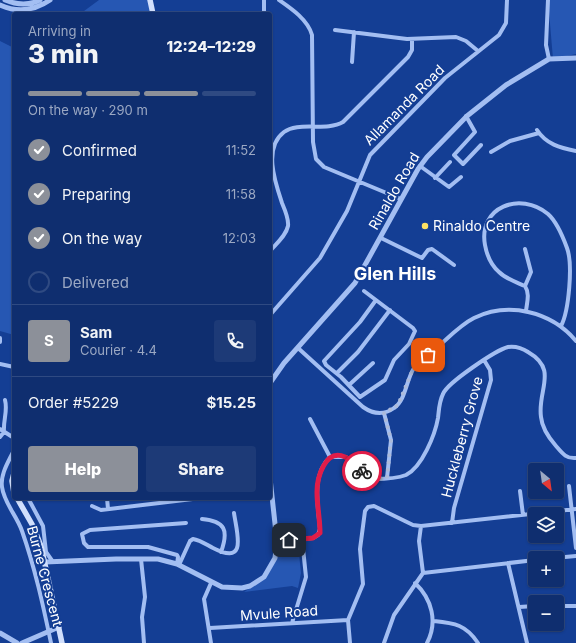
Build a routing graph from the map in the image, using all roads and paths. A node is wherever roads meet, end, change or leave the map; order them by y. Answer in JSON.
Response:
{"nodes":[{"id":1,"x":5,"y":0,"type":"edge"},
{"id":2,"x":40,"y":0,"type":"edge"},
{"id":3,"x":50,"y":0,"type":"edge"},
{"id":4,"x":150,"y":0,"type":"edge"},
{"id":5,"x":264,"y":0,"type":"edge"},
{"id":6,"x":279,"y":0,"type":"edge"},
{"id":7,"x":507,"y":0,"type":"edge"},
{"id":8,"x":548,"y":0,"type":"edge"},
{"id":9,"x":0,"y":4,"type":"edge"},
{"id":10,"x":153,"y":12,"type":"edge"},
{"id":11,"x":264,"y":12,"type":"edge"},
{"id":12,"x":335,"y":30,"type":"dead end"},
{"id":13,"x":354,"y":32,"type":"junction"},
{"id":14,"x":412,"y":39,"type":"junction"},
{"id":15,"x":478,"y":51,"type":"junction"},
{"id":16,"x":576,"y":58,"type":"edge"},
{"id":17,"x":549,"y":59,"type":"junction"},
{"id":18,"x":352,"y":62,"type":"dead end"},
{"id":19,"x":466,"y":116,"type":"junction"},
{"id":20,"x":313,"y":127,"type":"junction"},
{"id":21,"x":481,"y":145,"type":"dead end"},
{"id":22,"x":576,"y":151,"type":"edge"},
{"id":23,"x":272,"y":152,"type":"edge"},
{"id":24,"x":272,"y":152,"type":"edge"},
{"id":25,"x":491,"y":152,"type":"dead end"},
{"id":26,"x":450,"y":162,"type":"dead end"},
{"id":27,"x":420,"y":166,"type":"junction"},
{"id":28,"x":461,"y":177,"type":"dead end"},
{"id":29,"x":435,"y":178,"type":"junction"},
{"id":30,"x":359,"y":182,"type":"junction"},
{"id":31,"x":401,"y":199,"type":"junction"},
{"id":32,"x":381,"y":238,"type":"junction"},
{"id":33,"x":272,"y":249,"type":"edge"},
{"id":34,"x":525,"y":249,"type":"dead end"},
{"id":35,"x":454,"y":265,"type":"dead end"},
{"id":36,"x":576,"y":269,"type":"edge"},
{"id":37,"x":571,"y":270,"type":"junction"},
{"id":38,"x":525,"y":286,"type":"junction"},
{"id":39,"x":364,"y":291,"type":"dead end"},
{"id":40,"x":376,"y":300,"type":"junction"},
{"id":41,"x":390,"y":310,"type":"junction"},
{"id":42,"x":526,"y":311,"type":"junction"},
{"id":43,"x":272,"y":313,"type":"edge"},
{"id":44,"x":561,"y":326,"type":"junction"},
{"id":45,"x":0,"y":338,"type":"edge"},
{"id":46,"x":576,"y":341,"type":"edge"},
{"id":47,"x":0,"y":342,"type":"edge"},
{"id":48,"x":298,"y":348,"type":"junction"},
{"id":49,"x":484,"y":360,"type":"junction"},
{"id":50,"x":373,"y":363,"type":"dead end"},
{"id":51,"x":0,"y":364,"type":"edge"},
{"id":52,"x":12,"y":367,"type":"edge"},
{"id":53,"x":337,"y":373,"type":"junction"},
{"id":54,"x":343,"y":378,"type":"junction"},
{"id":55,"x":272,"y":379,"type":"edge"},
{"id":56,"x":337,"y":383,"type":"junction"},
{"id":57,"x":349,"y":385,"type":"junction"},
{"id":58,"x":5,"y":400,"type":"dead end"},
{"id":59,"x":384,"y":413,"type":"junction"},
{"id":60,"x":310,"y":419,"type":"dead end"},
{"id":61,"x":2,"y":430,"type":"edge"},
{"id":62,"x":0,"y":437,"type":"edge"},
{"id":63,"x":12,"y":437,"type":"edge"},
{"id":64,"x":12,"y":454,"type":"edge"},
{"id":65,"x":330,"y":458,"type":"junction"},
{"id":66,"x":576,"y":458,"type":"edge"},
{"id":67,"x":387,"y":478,"type":"junction"},
{"id":68,"x":569,"y":486,"type":"dead end"},
{"id":69,"x":520,"y":490,"type":"dead end"},
{"id":70,"x":272,"y":496,"type":"edge"},
{"id":71,"x":18,"y":500,"type":"edge"},
{"id":72,"x":29,"y":500,"type":"edge"},
{"id":73,"x":106,"y":500,"type":"edge"},
{"id":74,"x":148,"y":500,"type":"edge"},
{"id":75,"x":186,"y":500,"type":"edge"},
{"id":76,"x":148,"y":505,"type":"junction"},
{"id":77,"x":92,"y":506,"type":"dead end"},
{"id":78,"x":108,"y":509,"type":"junction"},
{"id":79,"x":574,"y":509,"type":"edge"},
{"id":80,"x":234,"y":513,"type":"dead end"},
{"id":81,"x":523,"y":515,"type":"junction"},
{"id":82,"x":202,"y":519,"type":"dead end"},
{"id":83,"x":186,"y":523,"type":"dead end"},
{"id":84,"x":452,"y":523,"type":"junction"},
{"id":85,"x":421,"y":526,"type":"junction"},
{"id":86,"x":302,"y":539,"type":"junction"},
{"id":87,"x":277,"y":542,"type":"junction"},
{"id":88,"x":576,"y":548,"type":"edge"},
{"id":89,"x":221,"y":552,"type":"junction"},
{"id":90,"x":576,"y":556,"type":"edge"},
{"id":91,"x":564,"y":557,"type":"edge"},
{"id":92,"x":141,"y":558,"type":"junction"},
{"id":93,"x":528,"y":561,"type":"edge"},
{"id":94,"x":45,"y":562,"type":"junction"},
{"id":95,"x":53,"y":562,"type":"junction"},
{"id":96,"x":508,"y":563,"type":"junction"},
{"id":97,"x":178,"y":564,"type":"junction"},
{"id":98,"x":423,"y":573,"type":"junction"},
{"id":99,"x":211,"y":583,"type":"junction"},
{"id":100,"x":415,"y":583,"type":"junction"},
{"id":101,"x":528,"y":606,"type":"edge"},
{"id":102,"x":564,"y":606,"type":"edge"},
{"id":103,"x":576,"y":606,"type":"edge"},
{"id":104,"x":519,"y":607,"type":"junction"},
{"id":105,"x":348,"y":620,"type":"junction"},
{"id":106,"x":434,"y":621,"type":"junction"},
{"id":107,"x":292,"y":623,"type":"junction"},
{"id":108,"x":59,"y":627,"type":"junction"},
{"id":109,"x":210,"y":628,"type":"junction"},
{"id":110,"x":49,"y":631,"type":"junction"},
{"id":111,"x":0,"y":633,"type":"edge"},
{"id":112,"x":17,"y":643,"type":"edge"},
{"id":113,"x":22,"y":643,"type":"edge"},
{"id":114,"x":52,"y":643,"type":"edge"},
{"id":115,"x":62,"y":643,"type":"edge"},
{"id":116,"x":144,"y":643,"type":"edge"},
{"id":117,"x":211,"y":643,"type":"edge"},
{"id":118,"x":350,"y":643,"type":"edge"},
{"id":119,"x":384,"y":643,"type":"edge"},
{"id":120,"x":427,"y":643,"type":"edge"},
{"id":121,"x":478,"y":643,"type":"edge"},
{"id":122,"x":527,"y":643,"type":"edge"}],
"edges":[{"from":1,"to":2,"type":"street"},
{"from":3,"to":9,"type":"street"},
{"from":4,"to":10,"type":"main road"},
{"from":5,"to":11,"type":"street"},
{"from":6,"to":20,"type":"street"},
{"from":7,"to":15,"type":"street","name":"Allamanda Road"},
{"from":8,"to":17,"type":"street"},
{"from":12,"to":13,"type":"street"},
{"from":13,"to":14,"type":"street"},
{"from":13,"to":18,"type":"street"},
{"from":14,"to":15,"type":"street"},
{"from":14,"to":20,"type":"street"},
{"from":15,"to":30,"type":"street","name":"Allamanda Road"},
{"from":16,"to":17,"type":"street","name":"Rinaldo Road"},
{"from":17,"to":19,"type":"street","name":"Rinaldo Road"},
{"from":19,"to":21,"type":"street"},
{"from":19,"to":27,"type":"street","name":"Rinaldo Road"},
{"from":20,"to":23,"type":"street"},
{"from":20,"to":30,"type":"street"},
{"from":22,"to":25,"type":"street"},
{"from":24,"to":33,"type":"street"},
{"from":26,"to":29,"type":"street"},
{"from":27,"to":29,"type":"street"},
{"from":27,"to":31,"type":"street","name":"Rinaldo Road"},
{"from":28,"to":29,"type":"street"},
{"from":30,"to":31,"type":"street"},
{"from":30,"to":43,"type":"street","name":"Allamanda Road"},
{"from":31,"to":32,"type":"street","name":"Rinaldo Road"},
{"from":32,"to":35,"type":"street"},
{"from":32,"to":48,"type":"street","name":"Rinaldo Road"},
{"from":34,"to":38,"type":"street"},
{"from":36,"to":37,"type":"street"},
{"from":37,"to":38,"type":"street"},
{"from":37,"to":44,"type":"street"},
{"from":38,"to":42,"type":"street"},
{"from":39,"to":40,"type":"street"},
{"from":40,"to":41,"type":"street"},
{"from":40,"to":53,"type":"street"},
{"from":41,"to":53,"type":"street"},
{"from":41,"to":57,"type":"street"},
{"from":42,"to":44,"type":"street"},
{"from":42,"to":59,"type":"street"},
{"from":44,"to":46,"type":"street"},
{"from":45,"to":47,"type":"street"},
{"from":48,"to":55,"type":"street","name":"Rinaldo Road"},
{"from":48,"to":56,"type":"street"},
{"from":49,"to":66,"type":"street"},
{"from":49,"to":67,"type":"street"},
{"from":49,"to":84,"type":"street","name":"Huckleberry Grove"},
{"from":50,"to":57,"type":"street"},
{"from":51,"to":52,"type":"street"},
{"from":53,"to":54,"type":"street"},
{"from":54,"to":56,"type":"street"},
{"from":54,"to":57,"type":"street"},
{"from":56,"to":59,"type":"street"},
{"from":58,"to":61,"type":"street"},
{"from":59,"to":67,"type":"street"},
{"from":60,"to":65,"type":"street"},
{"from":61,"to":62,"type":"street"},
{"from":61,"to":63,"type":"street"},
{"from":64,"to":110,"type":"street","name":"Burne Crescent"},
{"from":65,"to":67,"type":"street"},
{"from":65,"to":86,"type":"street"},
{"from":68,"to":79,"type":"street"},
{"from":69,"to":81,"type":"street"},
{"from":70,"to":87,"type":"street"},
{"from":71,"to":94,"type":"main road"},
{"from":72,"to":95,"type":"street"},
{"from":73,"to":78,"type":"street"},
{"from":74,"to":76,"type":"street"},
{"from":75,"to":76,"type":"street"},
{"from":76,"to":78,"type":"street"},
{"from":77,"to":78,"type":"street"},
{"from":79,"to":81,"type":"street"},
{"from":79,"to":88,"type":"street"},
{"from":80,"to":89,"type":"street"},
{"from":81,"to":84,"type":"street"},
{"from":82,"to":89,"type":"street"},
{"from":83,"to":97,"type":"street"},
{"from":84,"to":85,"type":"street"},
{"from":85,"to":98,"type":"street"},
{"from":85,"to":105,"type":"street"},
{"from":86,"to":87,"type":"street"},
{"from":86,"to":107,"type":"street"},
{"from":87,"to":99,"type":"street"},
{"from":89,"to":97,"type":"street"},
{"from":90,"to":91,"type":"street"},
{"from":92,"to":95,"type":"street"},
{"from":92,"to":97,"type":"street"},
{"from":92,"to":116,"type":"street"},
{"from":93,"to":96,"type":"street"},
{"from":94,"to":95,"type":"street"},
{"from":94,"to":108,"type":"main road"},
{"from":96,"to":98,"type":"street"},
{"from":96,"to":104,"type":"street"},
{"from":97,"to":99,"type":"street"},
{"from":98,"to":100,"type":"street"},
{"from":99,"to":109,"type":"street"},
{"from":100,"to":106,"type":"street"},
{"from":100,"to":119,"type":"street"},
{"from":101,"to":104,"type":"street"},
{"from":102,"to":103,"type":"street"},
{"from":104,"to":122,"type":"street"},
{"from":105,"to":107,"type":"street","name":"Mvule Road"},
{"from":105,"to":118,"type":"street"},
{"from":106,"to":120,"type":"street"},
{"from":106,"to":121,"type":"street"},
{"from":107,"to":109,"type":"street","name":"Mvule Road"},
{"from":108,"to":110,"type":"street"},
{"from":108,"to":115,"type":"main road"},
{"from":109,"to":117,"type":"street"},
{"from":110,"to":113,"type":"street"},
{"from":110,"to":114,"type":"street","name":"Burne Crescent"},
{"from":111,"to":112,"type":"street"}]}
